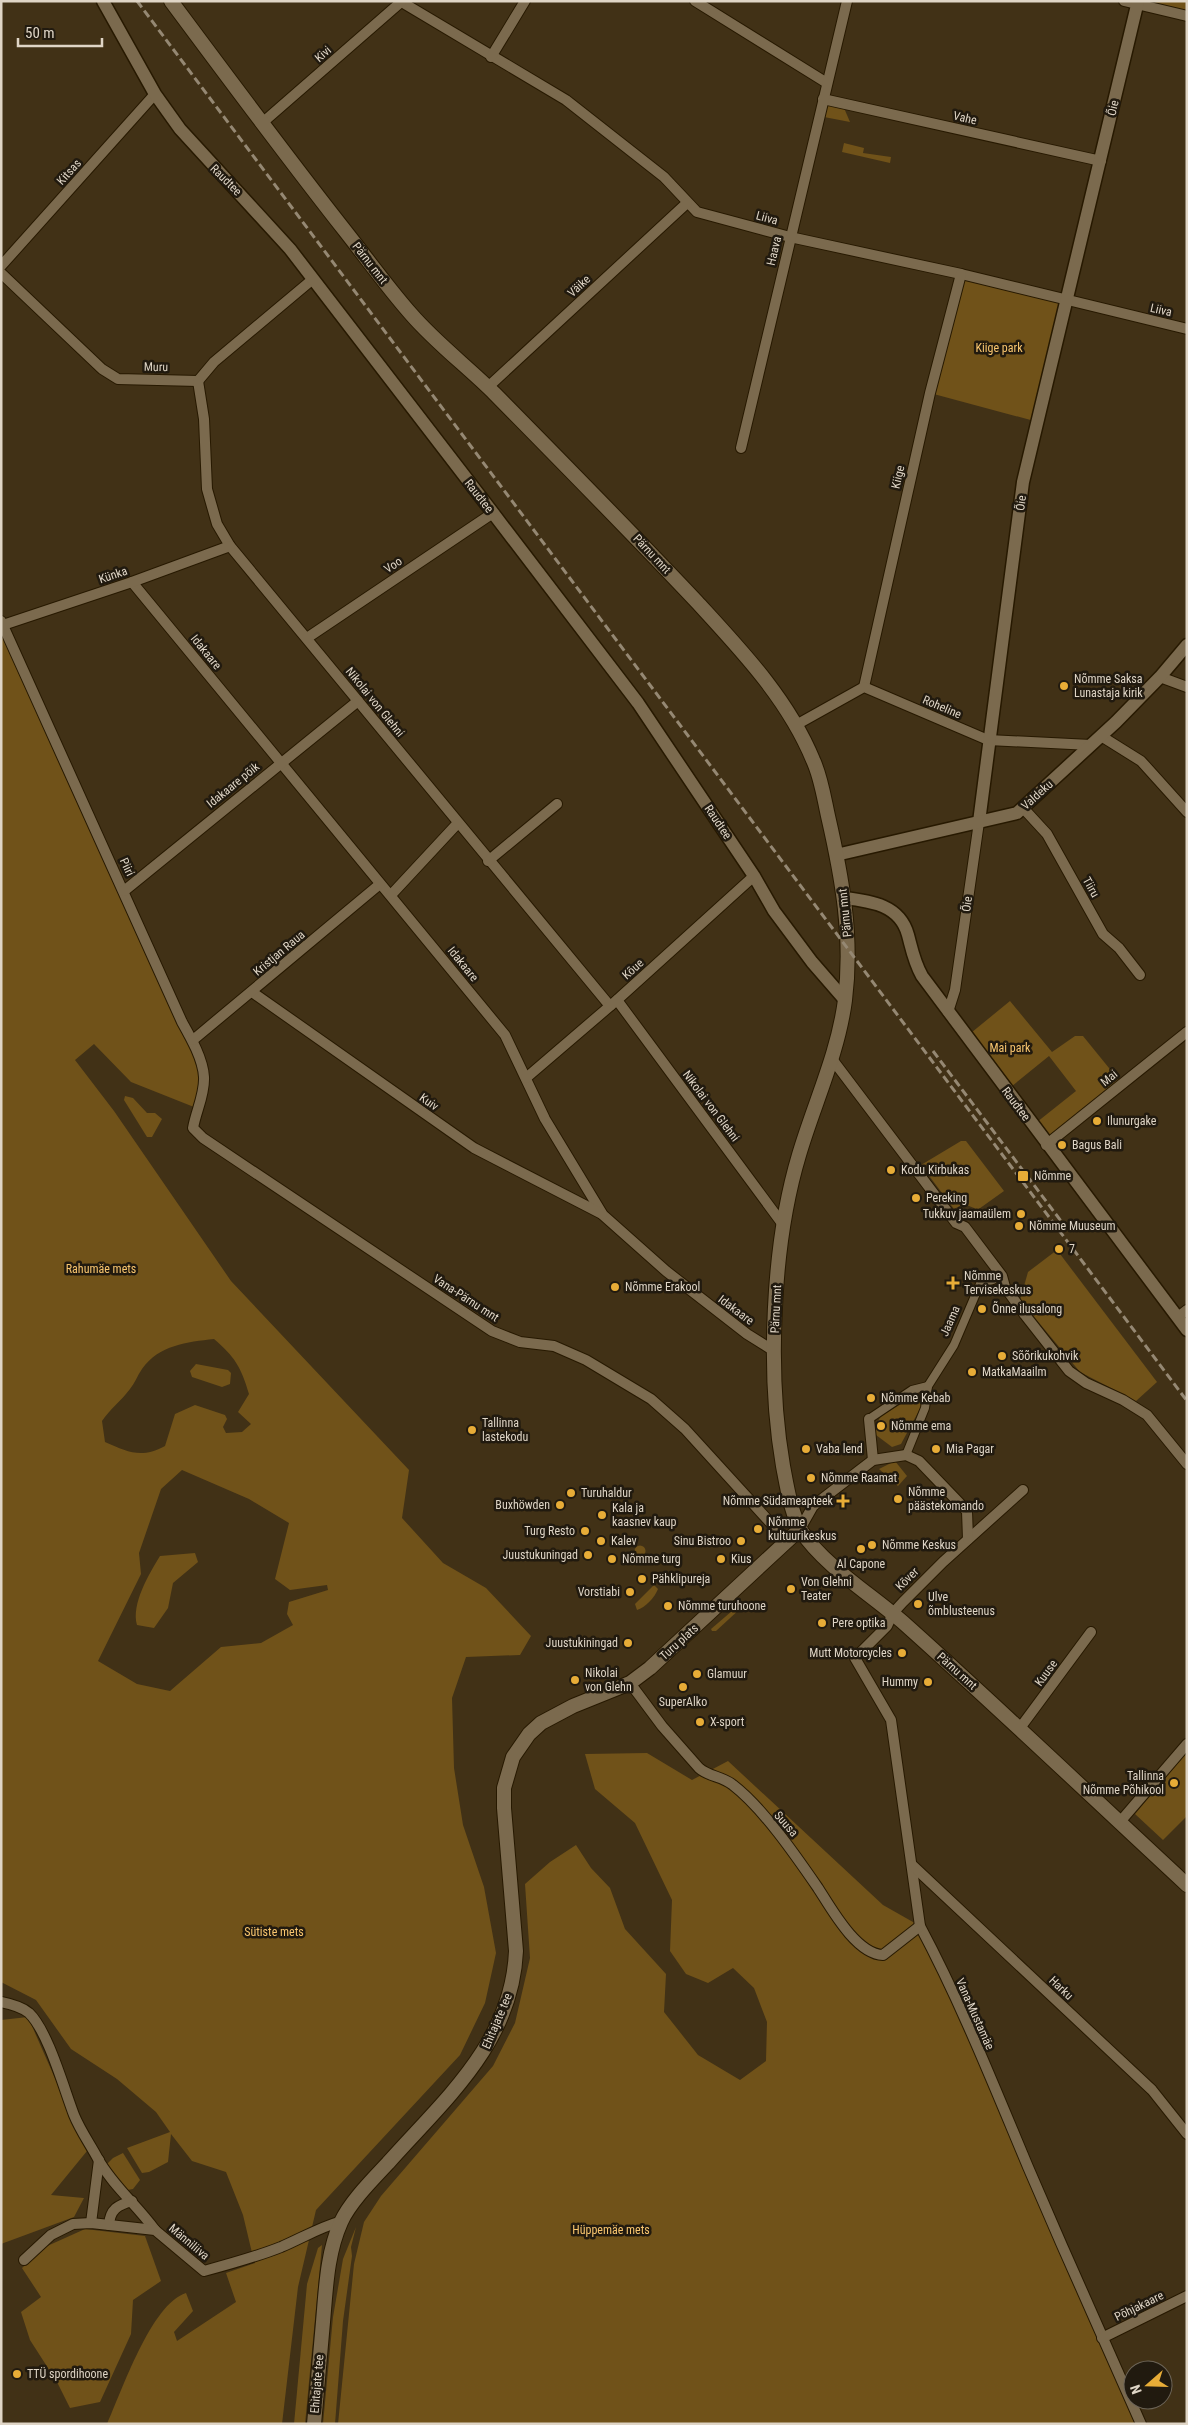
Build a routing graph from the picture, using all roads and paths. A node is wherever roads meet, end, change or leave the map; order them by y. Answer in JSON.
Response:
{"nodes":[{"id":1,"x":103,"y":1,"type":"edge"},
{"id":2,"x":171,"y":1,"type":"edge"},
{"id":3,"x":525,"y":1,"type":"edge"},
{"id":4,"x":695,"y":1,"type":"edge"},
{"id":5,"x":847,"y":1,"type":"edge"},
{"id":6,"x":400,"y":2,"type":"edge"},
{"id":7,"x":1133,"y":2,"type":"edge"},
{"id":8,"x":1187,"y":16,"type":"edge"},
{"id":9,"x":491,"y":57,"type":"junction"},
{"id":10,"x":827,"y":84,"type":"junction"},
{"id":11,"x":155,"y":94,"type":"junction"},
{"id":12,"x":823,"y":99,"type":"junction"},
{"id":13,"x":261,"y":124,"type":"junction"},
{"id":14,"x":1101,"y":161,"type":"junction"},
{"id":15,"x":687,"y":203,"type":"junction"},
{"id":16,"x":790,"y":237,"type":"junction"},
{"id":17,"x":1,"y":266,"type":"edge"},
{"id":18,"x":1,"y":273,"type":"edge"},
{"id":19,"x":961,"y":274,"type":"junction"},
{"id":20,"x":313,"y":279,"type":"junction"},
{"id":21,"x":1068,"y":301,"type":"junction"},
{"id":22,"x":1187,"y":329,"type":"edge"},
{"id":23,"x":198,"y":381,"type":"junction"},
{"id":24,"x":488,"y":387,"type":"junction"},
{"id":25,"x":741,"y":448,"type":"dead end"},
{"id":26,"x":493,"y":513,"type":"junction"},
{"id":27,"x":230,"y":546,"type":"junction"},
{"id":28,"x":132,"y":582,"type":"junction"},
{"id":29,"x":2,"y":623,"type":"edge"},
{"id":30,"x":307,"y":638,"type":"junction"},
{"id":31,"x":1187,"y":645,"type":"edge"},
{"id":32,"x":1160,"y":678,"type":"junction"},
{"id":33,"x":864,"y":687,"type":"junction"},
{"id":34,"x":1187,"y":687,"type":"edge"},
{"id":35,"x":358,"y":701,"type":"junction"},
{"id":36,"x":796,"y":725,"type":"junction"},
{"id":37,"x":1101,"y":736,"type":"junction"},
{"id":38,"x":988,"y":740,"type":"junction"},
{"id":39,"x":1091,"y":745,"type":"junction"},
{"id":40,"x":280,"y":762,"type":"junction"},
{"id":41,"x":557,"y":804,"type":"dead end"},
{"id":42,"x":1024,"y":809,"type":"junction"},
{"id":43,"x":1187,"y":812,"type":"edge"},
{"id":44,"x":979,"y":822,"type":"junction"},
{"id":45,"x":457,"y":824,"type":"junction"},
{"id":46,"x":836,"y":855,"type":"junction"},
{"id":47,"x":488,"y":861,"type":"junction"},
{"id":48,"x":754,"y":876,"type":"junction"},
{"id":49,"x":380,"y":884,"type":"junction"},
{"id":50,"x":124,"y":891,"type":"junction"},
{"id":51,"x":391,"y":895,"type":"junction"},
{"id":52,"x":844,"y":898,"type":"junction"},
{"id":53,"x":1140,"y":975,"type":"dead end"},
{"id":54,"x":252,"y":992,"type":"junction"},
{"id":55,"x":845,"y":1000,"type":"junction"},
{"id":56,"x":613,"y":1003,"type":"junction"},
{"id":57,"x":948,"y":1012,"type":"junction"},
{"id":58,"x":1187,"y":1032,"type":"edge"},
{"id":59,"x":193,"y":1040,"type":"junction"},
{"id":60,"x":832,"y":1059,"type":"junction"},
{"id":61,"x":526,"y":1078,"type":"junction"},
{"id":62,"x":193,"y":1128,"type":"joint"},
{"id":63,"x":1046,"y":1144,"type":"junction"},
{"id":64,"x":603,"y":1214,"type":"junction"},
{"id":65,"x":784,"y":1226,"type":"junction"},
{"id":66,"x":997,"y":1278,"type":"junction"},
{"id":67,"x":1182,"y":1314,"type":"edge"},
{"id":68,"x":1187,"y":1330,"type":"edge"},
{"id":69,"x":774,"y":1351,"type":"junction"},
{"id":70,"x":928,"y":1386,"type":"junction"},
{"id":71,"x":870,"y":1420,"type":"joint"},
{"id":72,"x":906,"y":1455,"type":"junction"},
{"id":73,"x":873,"y":1460,"type":"junction"},
{"id":74,"x":1187,"y":1464,"type":"edge"},
{"id":75,"x":1023,"y":1490,"type":"dead end"},
{"id":76,"x":800,"y":1529,"type":"junction"},
{"id":77,"x":968,"y":1539,"type":"junction"},
{"id":78,"x":787,"y":1541,"type":"junction"},
{"id":79,"x":893,"y":1613,"type":"junction"},
{"id":80,"x":1091,"y":1632,"type":"dead end"},
{"id":81,"x":625,"y":1685,"type":"junction"},
{"id":82,"x":1020,"y":1728,"type":"junction"},
{"id":83,"x":1187,"y":1744,"type":"edge"},
{"id":84,"x":1119,"y":1823,"type":"junction"},
{"id":85,"x":912,"y":1864,"type":"junction"},
{"id":86,"x":1187,"y":1885,"type":"edge"},
{"id":87,"x":920,"y":1926,"type":"junction"},
{"id":88,"x":1,"y":2002,"type":"edge"},
{"id":89,"x":1187,"y":2134,"type":"edge"},
{"id":90,"x":99,"y":2160,"type":"junction"},
{"id":91,"x":132,"y":2202,"type":"junction"},
{"id":92,"x":342,"y":2221,"type":"junction"},
{"id":93,"x":91,"y":2223,"type":"junction"},
{"id":94,"x":109,"y":2225,"type":"junction"},
{"id":95,"x":155,"y":2230,"type":"junction"},
{"id":96,"x":24,"y":2260,"type":"dead end"},
{"id":97,"x":1187,"y":2296,"type":"edge"},
{"id":98,"x":1102,"y":2338,"type":"junction"},
{"id":99,"x":314,"y":2424,"type":"edge"},
{"id":100,"x":1141,"y":2424,"type":"edge"}],
"edges":[{"from":1,"to":11,"type":"street","name":"Raudtee"},
{"from":2,"to":13,"type":"main road","name":"Pärnu mnt"},
{"from":3,"to":9,"type":"street"},
{"from":4,"to":10,"type":"street"},
{"from":5,"to":10,"type":"street","name":"Haava"},
{"from":6,"to":9,"type":"street","name":"Liiva"},
{"from":6,"to":13,"type":"street","name":"Kivi"},
{"from":7,"to":8,"type":"street"},
{"from":7,"to":14,"type":"street","name":"Õie"},
{"from":9,"to":15,"type":"street","name":"Liiva"},
{"from":10,"to":12,"type":"street","name":"Haava"},
{"from":11,"to":17,"type":"street","name":"Kitsas"},
{"from":11,"to":20,"type":"street","name":"Raudtee"},
{"from":12,"to":14,"type":"street","name":"Vahe"},
{"from":12,"to":16,"type":"street","name":"Haava"},
{"from":13,"to":24,"type":"main road","name":"Pärnu mnt"},
{"from":14,"to":21,"type":"street","name":"Õie"},
{"from":15,"to":16,"type":"street","name":"Liiva"},
{"from":15,"to":24,"type":"street","name":"Väike"},
{"from":16,"to":19,"type":"street","name":"Liiva"},
{"from":16,"to":25,"type":"street","name":"Haava"},
{"from":18,"to":23,"type":"street","name":"Muru"},
{"from":19,"to":21,"type":"street","name":"Liiva"},
{"from":19,"to":33,"type":"street","name":"Kiige"},
{"from":20,"to":23,"type":"street"},
{"from":20,"to":26,"type":"street","name":"Raudtee"},
{"from":21,"to":22,"type":"street","name":"Liiva"},
{"from":21,"to":38,"type":"street","name":"Õie"},
{"from":23,"to":27,"type":"street","name":"Nikolai von Glehni"},
{"from":24,"to":36,"type":"main road","name":"Pärnu mnt"},
{"from":26,"to":30,"type":"street","name":"Voo"},
{"from":26,"to":48,"type":"street","name":"Raudtee"},
{"from":27,"to":28,"type":"street","name":"Künka"},
{"from":27,"to":30,"type":"street","name":"Nikolai von Glehni"},
{"from":28,"to":29,"type":"street","name":"Künka"},
{"from":28,"to":40,"type":"street","name":"Idakaare"},
{"from":29,"to":50,"type":"street","name":"Piiri"},
{"from":30,"to":35,"type":"street","name":"Nikolai von Glehni"},
{"from":31,"to":32,"type":"street","name":"Valdeku"},
{"from":32,"to":34,"type":"street"},
{"from":32,"to":37,"type":"street","name":"Valdeku"},
{"from":33,"to":36,"type":"street"},
{"from":33,"to":38,"type":"street","name":"Roheline"},
{"from":35,"to":40,"type":"street","name":"Idakaare põik"},
{"from":35,"to":45,"type":"street","name":"Nikolai von Glehni"},
{"from":36,"to":46,"type":"main road","name":"Pärnu mnt"},
{"from":37,"to":39,"type":"street","name":"Valdeku"},
{"from":37,"to":43,"type":"street"},
{"from":38,"to":39,"type":"street","name":"Roheline"},
{"from":38,"to":44,"type":"street","name":"Õie"},
{"from":39,"to":42,"type":"street","name":"Valdeku"},
{"from":40,"to":49,"type":"street","name":"Idakaare"},
{"from":40,"to":50,"type":"street","name":"Idakaare põik"},
{"from":41,"to":47,"type":"street"},
{"from":42,"to":44,"type":"street","name":"Valdeku"},
{"from":42,"to":53,"type":"street","name":"Tiiru"},
{"from":44,"to":46,"type":"street","name":"Valdeku"},
{"from":44,"to":57,"type":"street","name":"Õie"},
{"from":45,"to":47,"type":"street","name":"Nikolai von Glehni"},
{"from":45,"to":51,"type":"street"},
{"from":46,"to":52,"type":"main road","name":"Pärnu mnt"},
{"from":47,"to":56,"type":"street","name":"Nikolai von Glehni"},
{"from":48,"to":55,"type":"street","name":"Raudtee"},
{"from":48,"to":56,"type":"street","name":"Kõue"},
{"from":49,"to":51,"type":"street","name":"Idakaare"},
{"from":49,"to":54,"type":"street","name":"Kristjan Raua"},
{"from":50,"to":59,"type":"street","name":"Piiri"},
{"from":51,"to":61,"type":"street","name":"Idakaare"},
{"from":52,"to":55,"type":"main road","name":"Pärnu mnt"},
{"from":52,"to":57,"type":"street","name":"Raudtee"},
{"from":54,"to":59,"type":"street","name":"Kristjan Raua"},
{"from":54,"to":64,"type":"street","name":"Kuiv"},
{"from":55,"to":60,"type":"main road","name":"Pärnu mnt"},
{"from":56,"to":61,"type":"street","name":"Kõue"},
{"from":56,"to":65,"type":"street","name":"Nikolai von Glehni"},
{"from":57,"to":63,"type":"street","name":"Raudtee"},
{"from":58,"to":63,"type":"street","name":"Mai"},
{"from":59,"to":62,"type":"street","name":"Piiri"},
{"from":60,"to":65,"type":"main road","name":"Pärnu mnt"},
{"from":60,"to":66,"type":"street"},
{"from":61,"to":64,"type":"street","name":"Idakaare"},
{"from":62,"to":78,"type":"street","name":"Vana-Pärnu mnt"},
{"from":63,"to":67,"type":"street","name":"Raudtee"},
{"from":64,"to":69,"type":"street","name":"Idakaare"},
{"from":65,"to":69,"type":"main road","name":"Pärnu mnt"},
{"from":66,"to":70,"type":"street","name":"Jaama"},
{"from":66,"to":74,"type":"street"},
{"from":67,"to":68,"type":"street","name":"Raudtee"},
{"from":69,"to":76,"type":"main road","name":"Pärnu mnt"},
{"from":70,"to":71,"type":"street"},
{"from":70,"to":72,"type":"street","name":"Jaama"},
{"from":71,"to":73,"type":"street"},
{"from":72,"to":73,"type":"street"},
{"from":72,"to":77,"type":"street"},
{"from":73,"to":76,"type":"street"},
{"from":75,"to":77,"type":"street","name":"Kõver"},
{"from":76,"to":78,"type":"main road","name":"Turu plats"},
{"from":76,"to":79,"type":"main road","name":"Pärnu mnt"},
{"from":77,"to":79,"type":"street","name":"Kõver"},
{"from":78,"to":81,"type":"main road","name":"Turu plats"},
{"from":79,"to":82,"type":"main road","name":"Pärnu mnt"},
{"from":79,"to":85,"type":"street","name":"Vana-Mustamäe"},
{"from":80,"to":82,"type":"street","name":"Kuuse"},
{"from":81,"to":87,"type":"street","name":"Suusa"},
{"from":81,"to":92,"type":"main road","name":"Ehitajate tee"},
{"from":82,"to":84,"type":"main road","name":"Pärnu mnt"},
{"from":83,"to":84,"type":"street"},
{"from":84,"to":86,"type":"main road","name":"Pärnu mnt"},
{"from":85,"to":87,"type":"street","name":"Vana-Mustamäe"},
{"from":85,"to":89,"type":"street","name":"Harku"},
{"from":87,"to":98,"type":"street","name":"Vana-Mustamäe"},
{"from":88,"to":90,"type":"street"},
{"from":90,"to":91,"type":"street"},
{"from":90,"to":93,"type":"street"},
{"from":91,"to":94,"type":"street"},
{"from":91,"to":95,"type":"street"},
{"from":92,"to":95,"type":"street","name":"Männiliiva"},
{"from":92,"to":99,"type":"main road","name":"Ehitajate tee"},
{"from":93,"to":94,"type":"street","name":"Männiliiva"},
{"from":93,"to":96,"type":"street","name":"Männiliiva"},
{"from":94,"to":95,"type":"street","name":"Männiliiva"},
{"from":97,"to":98,"type":"street","name":"Põhjakaare"},
{"from":98,"to":100,"type":"street","name":"Vana-Mustamäe"}]}
